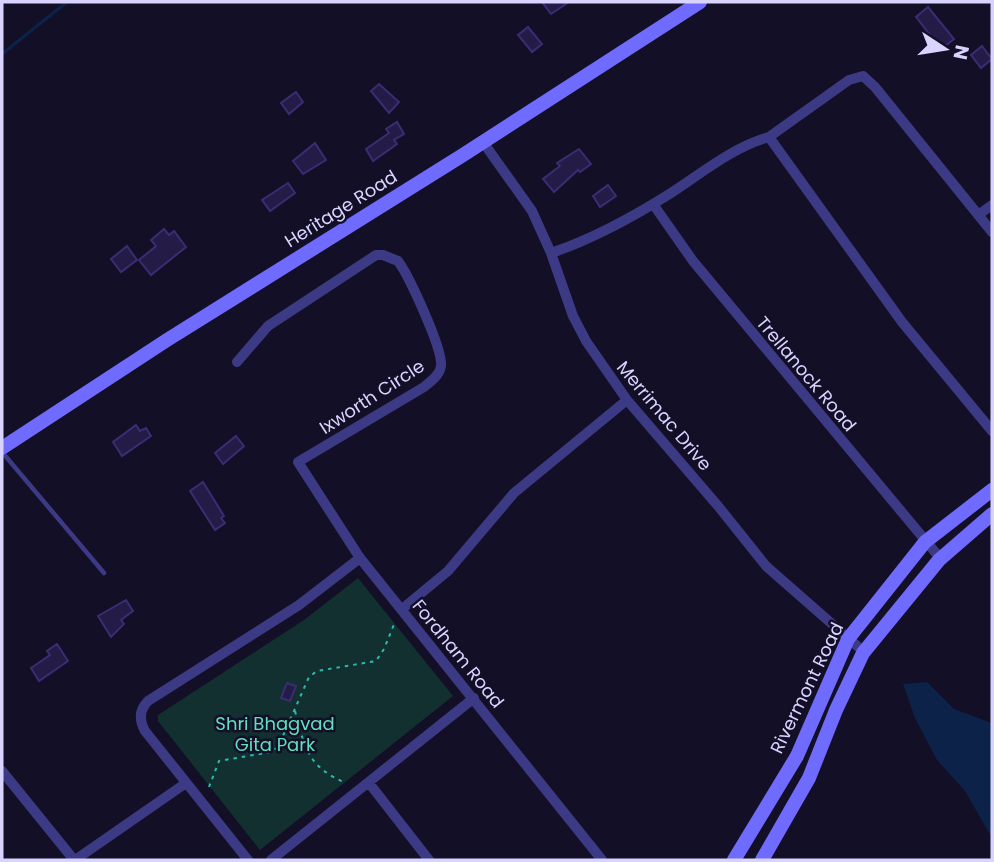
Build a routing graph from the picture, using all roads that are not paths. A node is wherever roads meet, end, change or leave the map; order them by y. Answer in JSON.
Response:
{"nodes":[{"id":1,"x":700,"y":2,"type":"edge"},
{"id":2,"x":769,"y":137,"type":"junction"},
{"id":3,"x":483,"y":142,"type":"junction"},
{"id":4,"x":653,"y":204,"type":"junction"},
{"id":5,"x":992,"y":205,"type":"edge"},
{"id":6,"x":978,"y":215,"type":"junction"},
{"id":7,"x":992,"y":232,"type":"edge"},
{"id":8,"x":551,"y":253,"type":"junction"},
{"id":9,"x":237,"y":362,"type":"dead end"},
{"id":10,"x":626,"y":400,"type":"junction"},
{"id":11,"x":992,"y":431,"type":"edge"},
{"id":12,"x":2,"y":450,"type":"edge"},
{"id":13,"x":298,"y":462,"type":"joint"},
{"id":14,"x":992,"y":490,"type":"edge"},
{"id":15,"x":992,"y":514,"type":"edge"},
{"id":16,"x":925,"y":542,"type":"junction"},
{"id":17,"x":360,"y":558,"type":"junction"},
{"id":18,"x":940,"y":558,"type":"junction"},
{"id":19,"x":104,"y":573,"type":"dead end"},
{"id":20,"x":402,"y":609,"type":"junction"},
{"id":21,"x":848,"y":639,"type":"junction"},
{"id":22,"x":864,"y":652,"type":"junction"},
{"id":23,"x":474,"y":698,"type":"junction"},
{"id":24,"x":2,"y":771,"type":"edge"},
{"id":25,"x":186,"y":783,"type":"junction"},
{"id":26,"x":369,"y":783,"type":"junction"},
{"id":27,"x":75,"y":860,"type":"edge"},
{"id":28,"x":248,"y":860,"type":"edge"},
{"id":29,"x":271,"y":860,"type":"edge"},
{"id":30,"x":429,"y":860,"type":"edge"},
{"id":31,"x":602,"y":860,"type":"edge"},
{"id":32,"x":734,"y":860,"type":"edge"},
{"id":33,"x":762,"y":860,"type":"edge"}],
"edges":[{"from":1,"to":3,"type":"street","name":"Heritage Road"},
{"from":2,"to":4,"type":"street"},
{"from":2,"to":6,"type":"street"},
{"from":2,"to":11,"type":"street"},
{"from":3,"to":8,"type":"street","name":"Merrimac Drive"},
{"from":3,"to":12,"type":"street","name":"Heritage Road"},
{"from":4,"to":8,"type":"street"},
{"from":4,"to":16,"type":"street","name":"Trellanock Road"},
{"from":5,"to":6,"type":"street"},
{"from":6,"to":7,"type":"street"},
{"from":8,"to":10,"type":"street","name":"Merrimac Drive"},
{"from":9,"to":13,"type":"street","name":"Ixworth Circle"},
{"from":10,"to":20,"type":"street"},
{"from":10,"to":21,"type":"street","name":"Merrimac Drive"},
{"from":12,"to":19,"type":"lane"},
{"from":13,"to":17,"type":"street","name":"Fordham Road"},
{"from":14,"to":16,"type":"street","name":"Rivermont Road"},
{"from":15,"to":18,"type":"street","name":"Rivermont Road"},
{"from":16,"to":18,"type":"street","name":"Trellanock Road"},
{"from":16,"to":21,"type":"street","name":"Rivermont Road"},
{"from":17,"to":20,"type":"street","name":"Fordham Road"},
{"from":17,"to":25,"type":"street"},
{"from":18,"to":22,"type":"street","name":"Rivermont Road"},
{"from":20,"to":23,"type":"street","name":"Fordham Road"},
{"from":21,"to":22,"type":"street","name":"Merrimac Drive"},
{"from":21,"to":32,"type":"street","name":"Rivermont Road"},
{"from":22,"to":33,"type":"street","name":"Rivermont Road"},
{"from":23,"to":26,"type":"street"},
{"from":23,"to":31,"type":"street","name":"Fordham Road"},
{"from":24,"to":27,"type":"street"},
{"from":25,"to":27,"type":"street"},
{"from":25,"to":28,"type":"street"},
{"from":26,"to":29,"type":"street"},
{"from":26,"to":30,"type":"street"}]}
